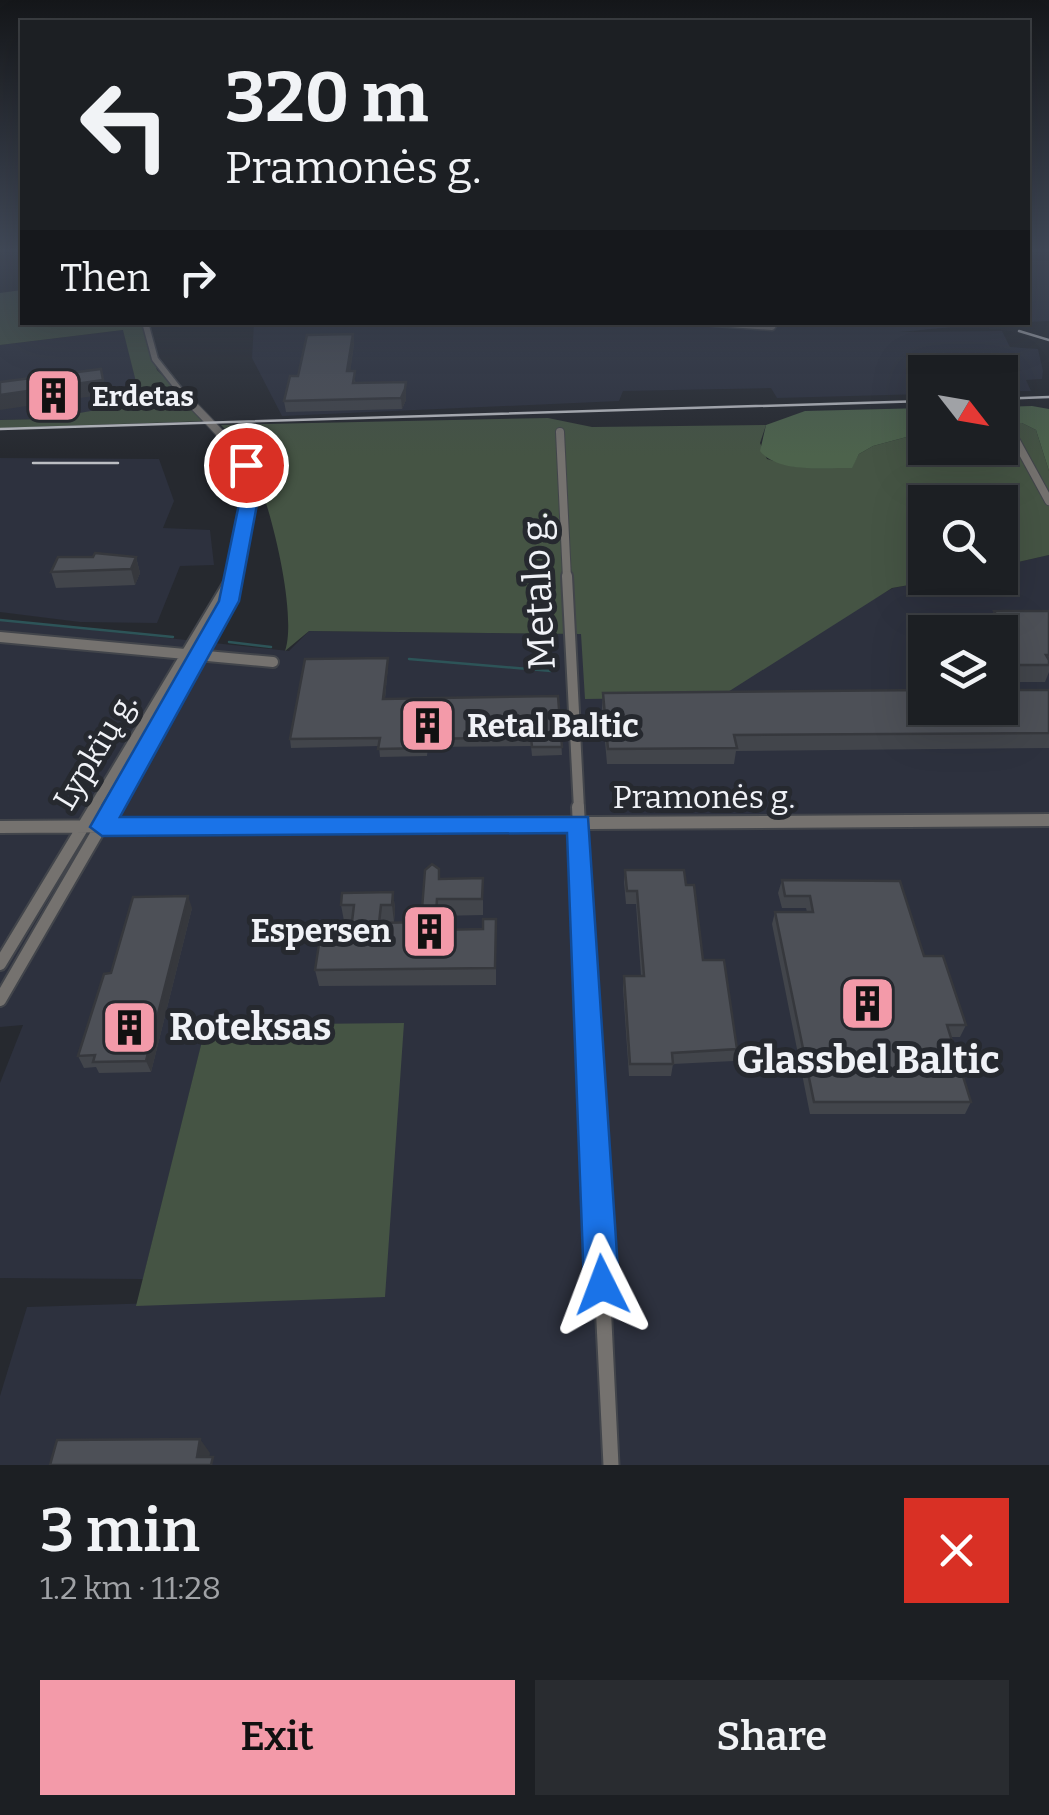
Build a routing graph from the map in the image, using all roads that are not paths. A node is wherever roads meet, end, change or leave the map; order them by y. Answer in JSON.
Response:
{"nodes":[{"id":1,"x":146,"y":325,"type":"edge"},
{"id":2,"x":730,"y":325,"type":"edge"},
{"id":3,"x":774,"y":325,"type":"edge"},
{"id":4,"x":560,"y":432,"type":"dead end"},
{"id":5,"x":1018,"y":443,"type":"edge"},
{"id":6,"x":1049,"y":502,"type":"edge"},
{"id":7,"x":0,"y":636,"type":"edge"},
{"id":8,"x":192,"y":655,"type":"junction"},
{"id":9,"x":273,"y":662,"type":"dead end"},
{"id":10,"x":1049,"y":820,"type":"edge"},
{"id":11,"x":579,"y":823,"type":"junction"},
{"id":12,"x":82,"y":827,"type":"junction"},
{"id":13,"x":102,"y":827,"type":"junction"},
{"id":14,"x":0,"y":828,"type":"edge"},
{"id":15,"x":0,"y":964,"type":"edge"},
{"id":16,"x":0,"y":1000,"type":"edge"},
{"id":17,"x":611,"y":1465,"type":"edge"}],
"edges":[{"from":1,"to":8,"type":"street","name":"Lypkių g."},
{"from":2,"to":3,"type":"street"},
{"from":4,"to":11,"type":"street","name":"Metalo g."},
{"from":5,"to":6,"type":"street"},
{"from":7,"to":8,"type":"street"},
{"from":8,"to":9,"type":"street"},
{"from":8,"to":12,"type":"street","name":"Lypkių g."},
{"from":8,"to":13,"type":"street","name":"Lypkių g."},
{"from":10,"to":11,"type":"street","name":"Pramonės g."},
{"from":11,"to":13,"type":"street","name":"Pramonės g."},
{"from":11,"to":17,"type":"street","name":"Metalo g."},
{"from":12,"to":13,"type":"street","name":"Pramonės g."},
{"from":12,"to":14,"type":"street","name":"Pramonės g."},
{"from":12,"to":15,"type":"street","name":"Lypkių g."},
{"from":13,"to":16,"type":"street","name":"Lypkių g."}]}
